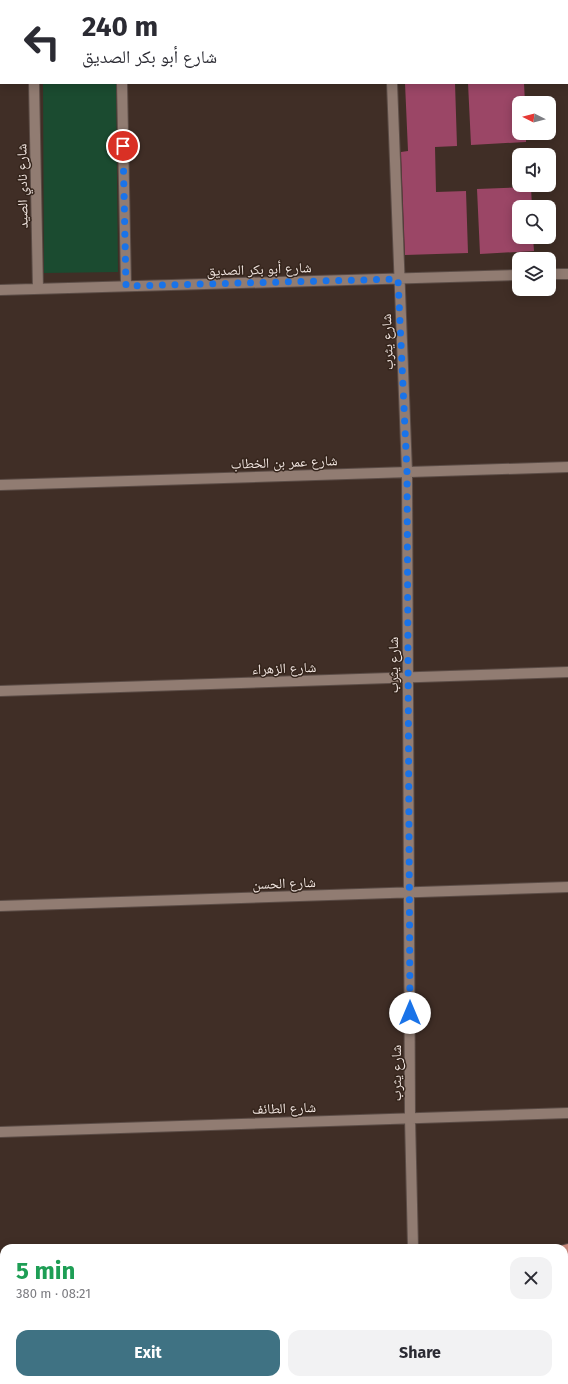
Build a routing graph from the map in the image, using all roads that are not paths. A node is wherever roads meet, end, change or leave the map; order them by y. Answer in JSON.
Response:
{"nodes":[{"id":1,"x":34,"y":84,"type":"edge"},
{"id":2,"x":122,"y":84,"type":"edge"},
{"id":3,"x":392,"y":84,"type":"edge"},
{"id":4,"x":556,"y":274,"type":"edge"},
{"id":5,"x":568,"y":274,"type":"edge"},
{"id":6,"x":512,"y":275,"type":"edge"},
{"id":7,"x":398,"y":279,"type":"junction"},
{"id":8,"x":126,"y":286,"type":"junction"},
{"id":9,"x":38,"y":289,"type":"junction"},
{"id":10,"x":0,"y":290,"type":"edge"},
{"id":11,"x":568,"y":467,"type":"edge"},
{"id":12,"x":407,"y":472,"type":"junction"},
{"id":13,"x":0,"y":485,"type":"edge"},
{"id":14,"x":568,"y":672,"type":"edge"},
{"id":15,"x":407,"y":678,"type":"junction"},
{"id":16,"x":0,"y":691,"type":"edge"},
{"id":17,"x":568,"y":887,"type":"edge"},
{"id":18,"x":409,"y":892,"type":"junction"},
{"id":19,"x":0,"y":906,"type":"edge"},
{"id":20,"x":568,"y":1112,"type":"edge"},
{"id":21,"x":410,"y":1118,"type":"junction"},
{"id":22,"x":0,"y":1132,"type":"edge"},
{"id":23,"x":413,"y":1244,"type":"edge"}],
"edges":[{"from":1,"to":9,"type":"street","name":"شارع نادي الصيد"},
{"from":2,"to":8,"type":"street"},
{"from":3,"to":7,"type":"street","name":"شارع يثرب"},
{"from":4,"to":5,"type":"street"},
{"from":6,"to":7,"type":"street","name":"شارع أبو بكر الصديق"},
{"from":7,"to":8,"type":"street","name":"شارع أبو بكر الصديق"},
{"from":7,"to":12,"type":"street","name":"شارع يثرب"},
{"from":8,"to":9,"type":"street","name":"شارع أبو بكر الصديق"},
{"from":9,"to":10,"type":"street","name":"شارع أبو بكر الصديق"},
{"from":11,"to":12,"type":"street","name":"شارع عمر بن الخطاب"},
{"from":12,"to":13,"type":"street","name":"شارع عمر بن الخطاب"},
{"from":12,"to":15,"type":"street","name":"شارع يثرب"},
{"from":14,"to":15,"type":"street","name":"شارع الزهراء"},
{"from":15,"to":16,"type":"street","name":"شارع الزهراء"},
{"from":15,"to":18,"type":"street","name":"شارع يثرب"},
{"from":17,"to":18,"type":"street","name":"شارع الحسن"},
{"from":18,"to":19,"type":"street","name":"شارع الحسن"},
{"from":18,"to":21,"type":"street","name":"شارع يثرب"},
{"from":20,"to":21,"type":"street","name":"شارع الطائف"},
{"from":21,"to":22,"type":"street","name":"شارع الطائف"},
{"from":21,"to":23,"type":"street","name":"شارع يثرب"}]}
